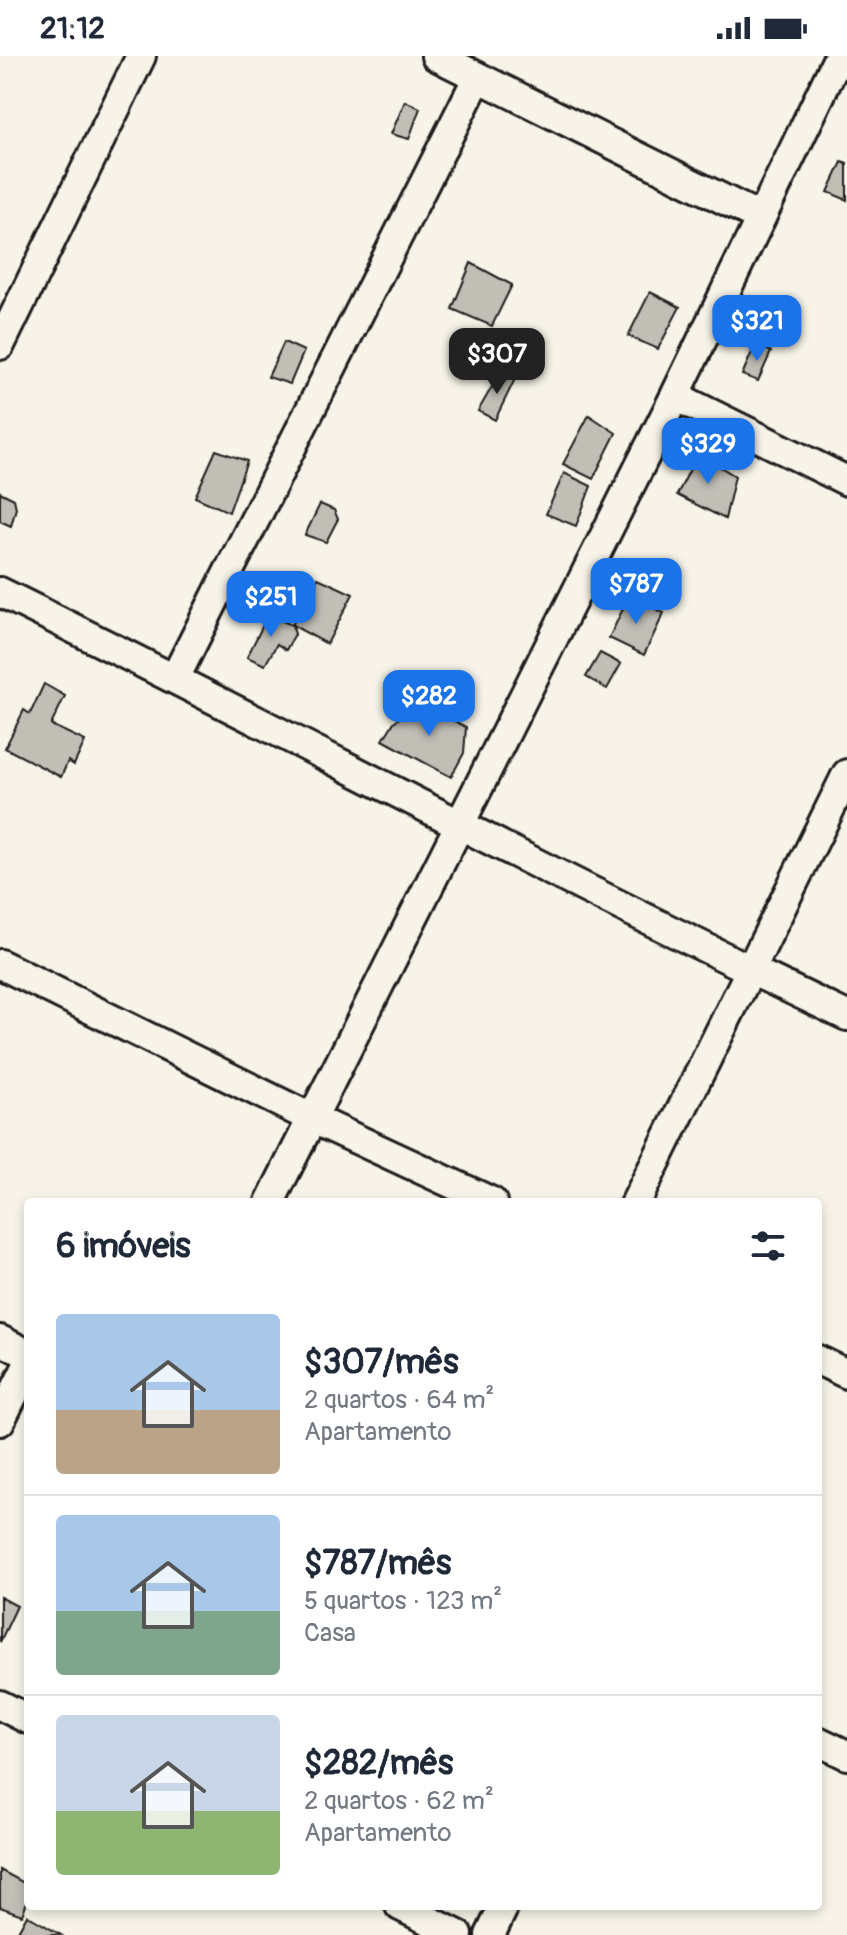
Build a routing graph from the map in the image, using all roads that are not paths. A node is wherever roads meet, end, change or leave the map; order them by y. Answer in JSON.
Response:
{"nodes":[{"id":1,"x":141,"y":56,"type":"edge"},
{"id":2,"x":436,"y":56,"type":"edge"},
{"id":3,"x":839,"y":56,"type":"edge"},
{"id":4,"x":478,"y":77,"type":"junction"},
{"id":5,"x":759,"y":217,"type":"junction"},
{"id":6,"x":0,"y":345,"type":"edge"},
{"id":7,"x":675,"y":396,"type":"junction"},
{"id":8,"x":847,"y":481,"type":"edge"},
{"id":9,"x":0,"y":592,"type":"edge"},
{"id":10,"x":175,"y":678,"type":"junction"},
{"id":11,"x":847,"y":774,"type":"edge"},
{"id":12,"x":459,"y":827,"type":"junction"},
{"id":13,"x":0,"y":964,"type":"edge"},
{"id":14,"x":751,"y":971,"type":"junction"},
{"id":15,"x":847,"y":1016,"type":"edge"},
{"id":16,"x":311,"y":1118,"type":"junction"},
{"id":17,"x":272,"y":1198,"type":"edge"},
{"id":18,"x":483,"y":1198,"type":"edge"},
{"id":19,"x":638,"y":1198,"type":"edge"},
{"id":20,"x":0,"y":1340,"type":"edge"},
{"id":21,"x":24,"y":1352,"type":"edge"},
{"id":22,"x":822,"y":1362,"type":"edge"},
{"id":23,"x":24,"y":1373,"type":"edge"},
{"id":24,"x":847,"y":1374,"type":"edge"},
{"id":25,"x":0,"y":1421,"type":"edge"},
{"id":26,"x":0,"y":1705,"type":"edge"},
{"id":27,"x":24,"y":1717,"type":"edge"},
{"id":28,"x":822,"y":1743,"type":"edge"},
{"id":29,"x":847,"y":1755,"type":"edge"},
{"id":30,"x":408,"y":1910,"type":"edge"},
{"id":31,"x":502,"y":1910,"type":"edge"},
{"id":32,"x":458,"y":1935,"type":"edge"},
{"id":33,"x":490,"y":1935,"type":"edge"}],
"edges":[{"from":1,"to":6,"type":"street"},
{"from":2,"to":4,"type":"street"},
{"from":3,"to":5,"type":"street"},
{"from":4,"to":5,"type":"street"},
{"from":4,"to":10,"type":"street"},
{"from":5,"to":7,"type":"street"},
{"from":7,"to":8,"type":"street"},
{"from":7,"to":12,"type":"street"},
{"from":9,"to":10,"type":"street"},
{"from":10,"to":12,"type":"street"},
{"from":11,"to":14,"type":"street"},
{"from":12,"to":14,"type":"street"},
{"from":12,"to":16,"type":"street"},
{"from":13,"to":16,"type":"street"},
{"from":14,"to":15,"type":"street"},
{"from":14,"to":19,"type":"street"},
{"from":16,"to":17,"type":"street"},
{"from":16,"to":18,"type":"street"},
{"from":20,"to":21,"type":"street"},
{"from":22,"to":24,"type":"street"},
{"from":23,"to":25,"type":"street"},
{"from":26,"to":27,"type":"street"},
{"from":28,"to":29,"type":"street"},
{"from":30,"to":32,"type":"street"},
{"from":31,"to":33,"type":"street"}]}
